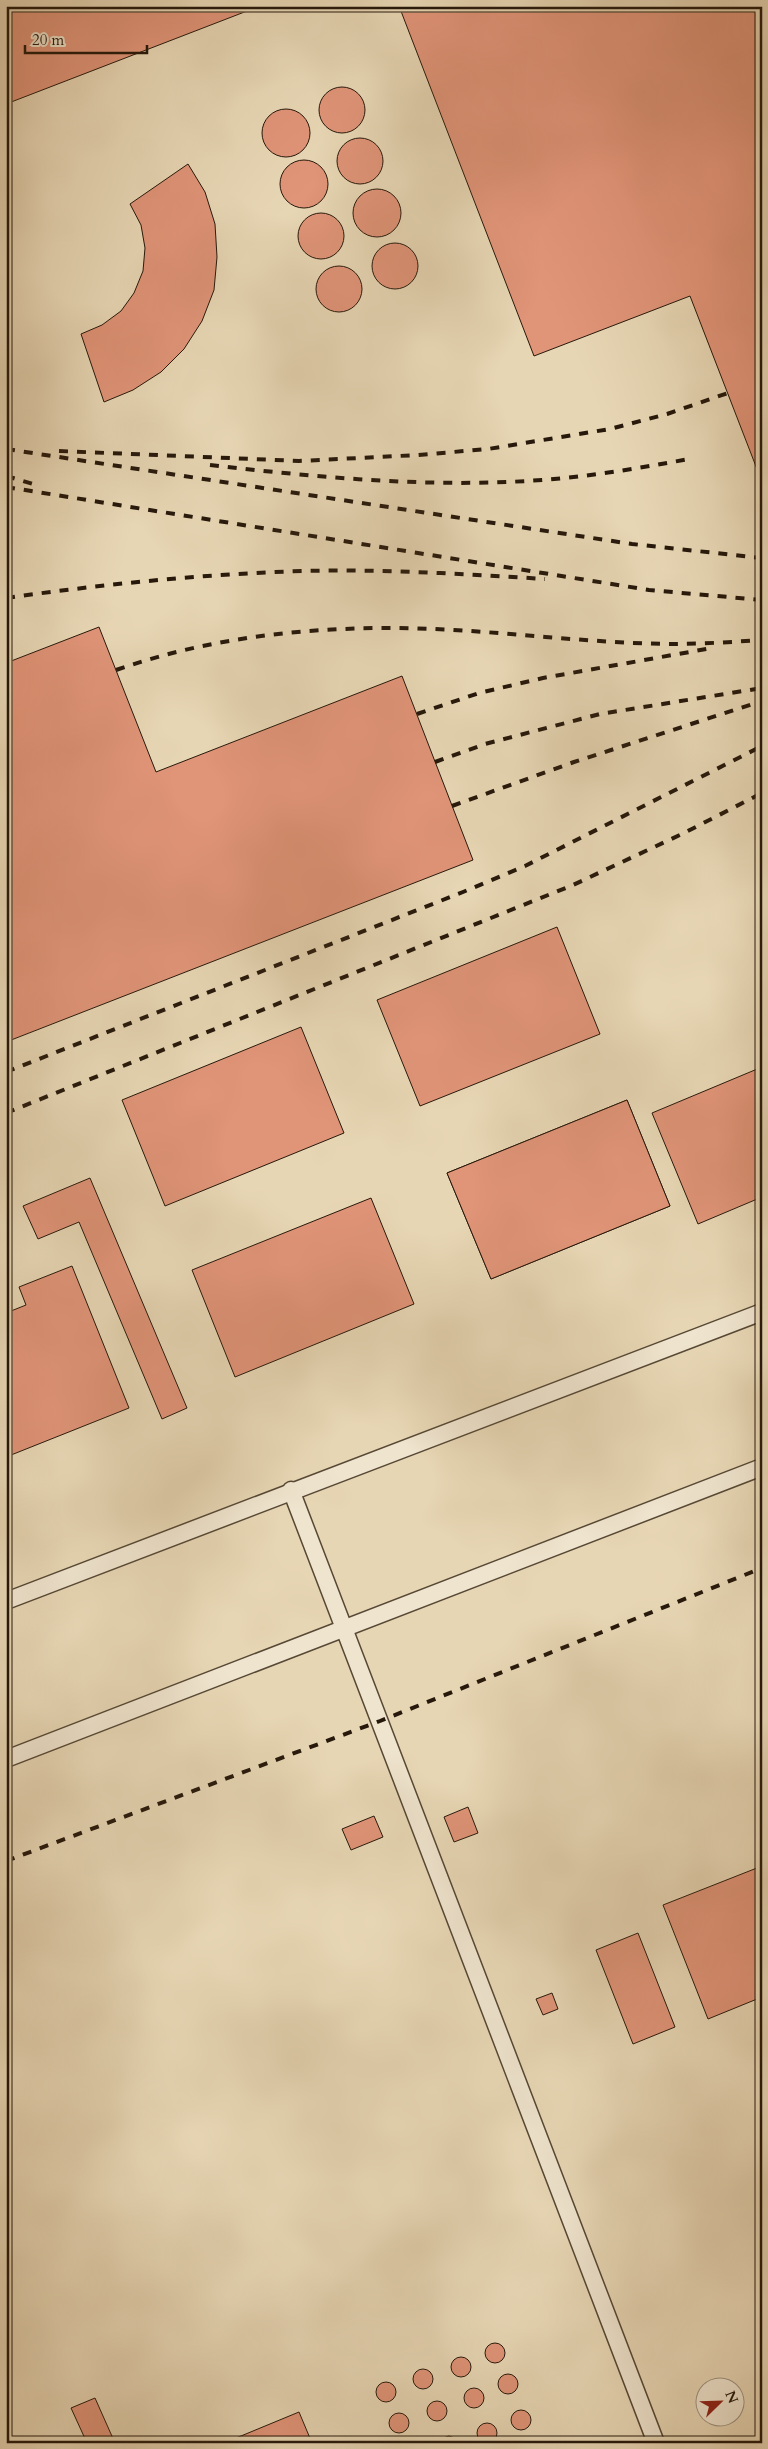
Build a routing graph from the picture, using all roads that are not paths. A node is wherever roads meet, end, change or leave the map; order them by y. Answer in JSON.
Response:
{"nodes":[{"id":1,"x":762,"y":1312,"type":"edge"},
{"id":2,"x":762,"y":1467,"type":"edge"},
{"id":3,"x":291,"y":1490,"type":"junction"},
{"id":4,"x":6,"y":1601,"type":"edge"},
{"id":5,"x":344,"y":1628,"type":"junction"},
{"id":6,"x":6,"y":1759,"type":"edge"},
{"id":7,"x":656,"y":2443,"type":"edge"}],
"edges":[{"from":1,"to":3,"type":"lane"},
{"from":2,"to":5,"type":"lane"},
{"from":3,"to":4,"type":"lane"},
{"from":3,"to":5,"type":"lane"},
{"from":5,"to":6,"type":"lane"},
{"from":5,"to":7,"type":"lane"}]}
